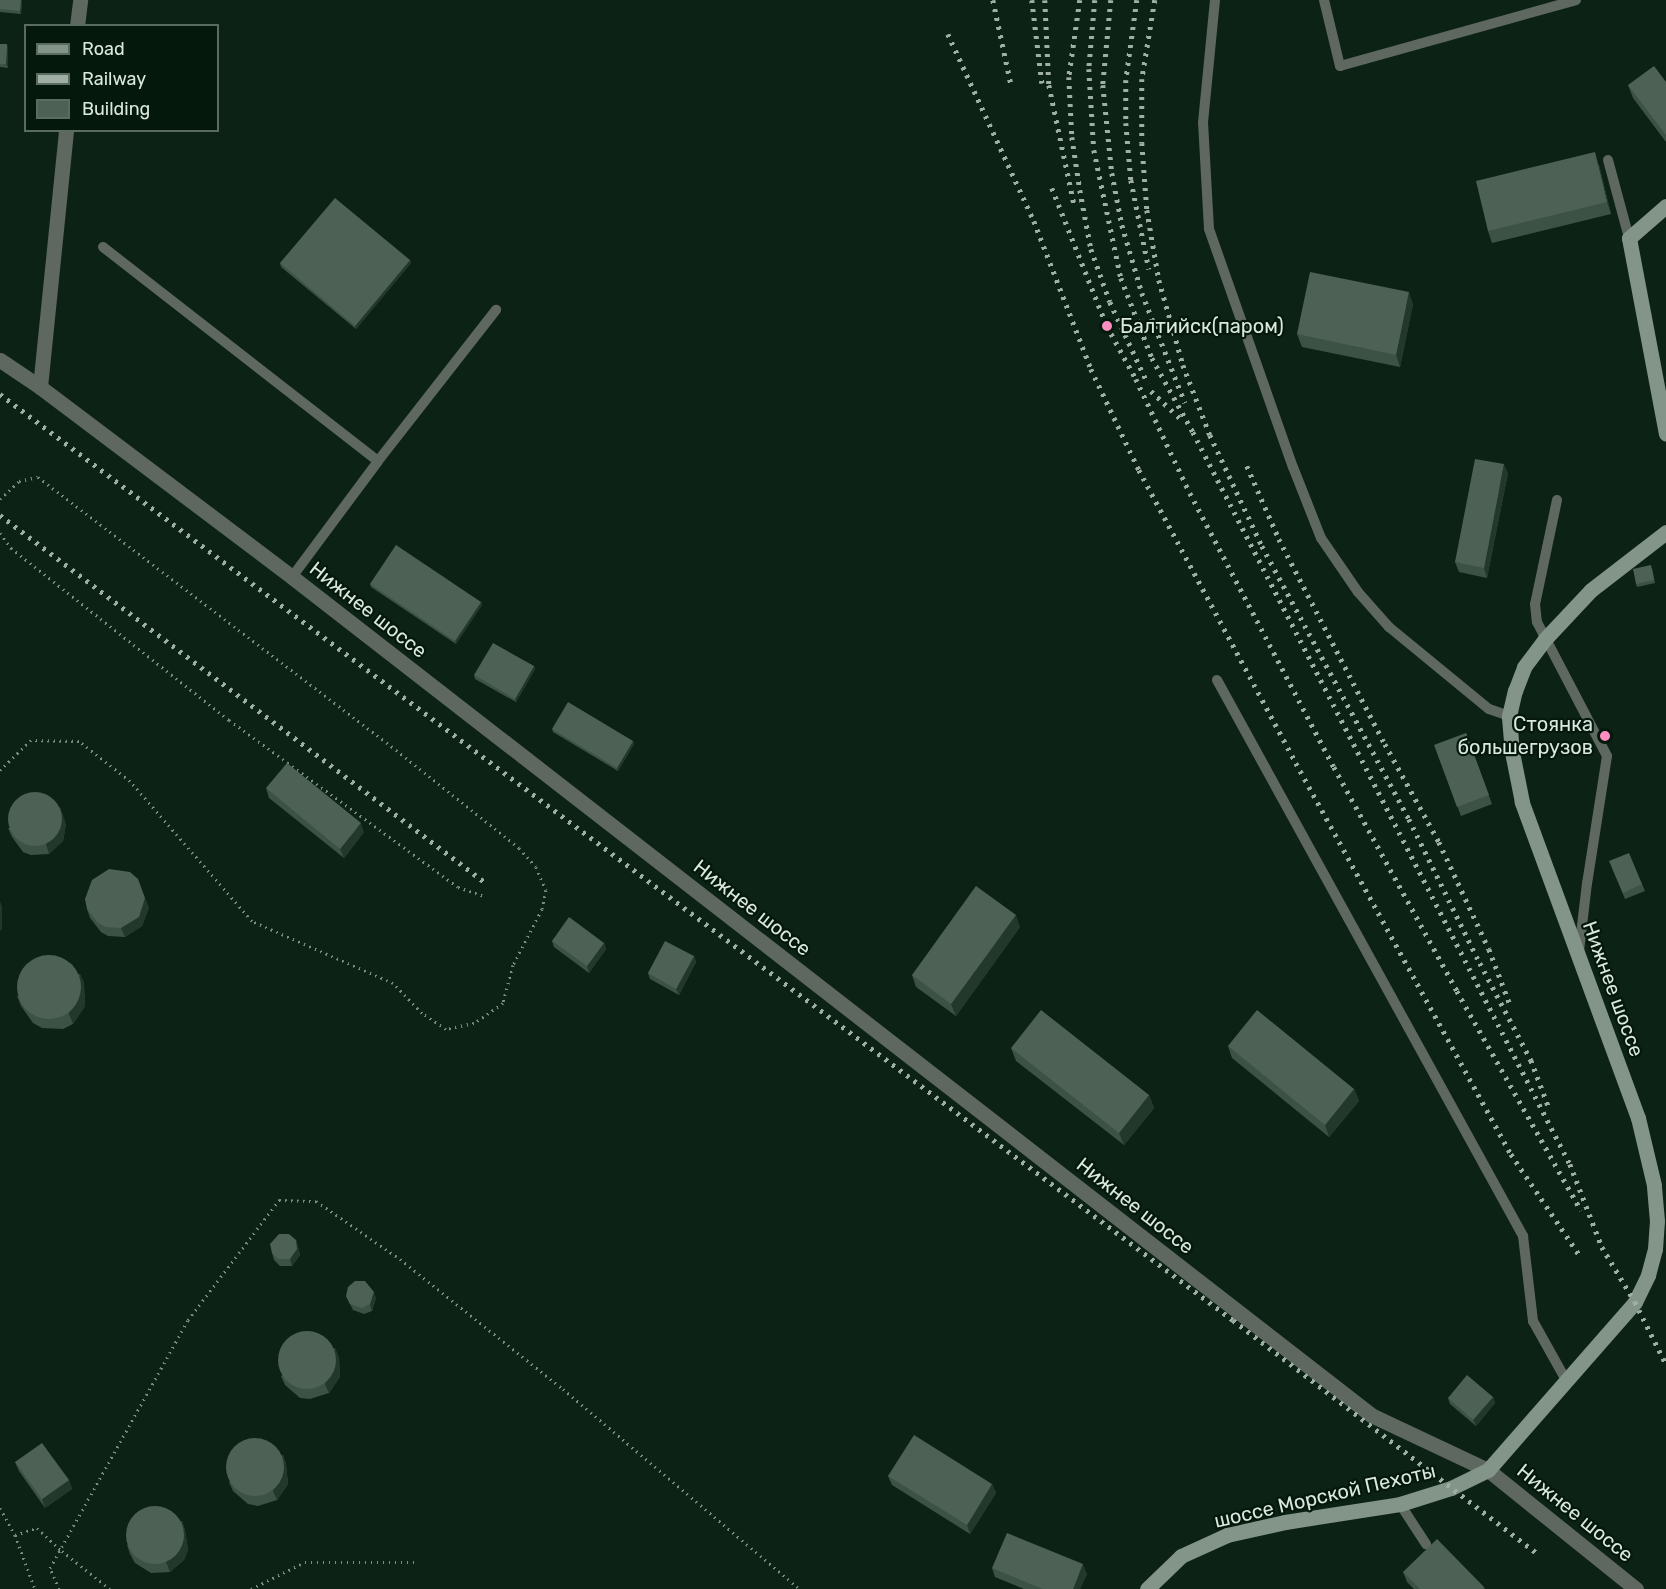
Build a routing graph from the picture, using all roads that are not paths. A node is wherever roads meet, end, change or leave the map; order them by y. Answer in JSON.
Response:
{"nodes":[{"id":1,"x":80,"y":0,"type":"edge"},
{"id":2,"x":1215,"y":0,"type":"edge"},
{"id":3,"x":1324,"y":0,"type":"edge"},
{"id":4,"x":1576,"y":0,"type":"edge"},
{"id":5,"x":77,"y":24,"type":"edge"},
{"id":6,"x":66,"y":132,"type":"edge"},
{"id":7,"x":1608,"y":160,"type":"dead end"},
{"id":8,"x":1666,"y":206,"type":"edge"},
{"id":9,"x":1629,"y":238,"type":"junction"},
{"id":10,"x":103,"y":247,"type":"dead end"},
{"id":11,"x":496,"y":310,"type":"dead end"},
{"id":12,"x":0,"y":360,"type":"edge"},
{"id":13,"x":40,"y":387,"type":"junction"},
{"id":14,"x":1666,"y":434,"type":"edge"},
{"id":15,"x":378,"y":461,"type":"junction"},
{"id":16,"x":1557,"y":500,"type":"dead end"},
{"id":17,"x":1666,"y":532,"type":"edge"},
{"id":18,"x":292,"y":577,"type":"junction"},
{"id":19,"x":1545,"y":639,"type":"junction"},
{"id":20,"x":1217,"y":681,"type":"dead end"},
{"id":21,"x":1509,"y":716,"type":"junction"},
{"id":22,"x":1578,"y":955,"type":"junction"},
{"id":23,"x":1566,"y":1380,"type":"junction"},
{"id":24,"x":1488,"y":1470,"type":"junction"},
{"id":25,"x":1400,"y":1504,"type":"junction"},
{"id":26,"x":1426,"y":1544,"type":"dead end"},
{"id":27,"x":1147,"y":1589,"type":"edge"},
{"id":28,"x":1636,"y":1589,"type":"edge"}],
"edges":[{"from":1,"to":5,"type":"street"},
{"from":2,"to":21,"type":"lane"},
{"from":3,"to":4,"type":"lane"},
{"from":6,"to":13,"type":"street"},
{"from":7,"to":9,"type":"lane"},
{"from":8,"to":9,"type":"main road"},
{"from":9,"to":14,"type":"main road"},
{"from":10,"to":15,"type":"lane"},
{"from":11,"to":15,"type":"lane"},
{"from":12,"to":13,"type":"street","name":"Нижнее шоссе"},
{"from":13,"to":18,"type":"street","name":"Нижнее шоссе"},
{"from":15,"to":18,"type":"lane"},
{"from":16,"to":19,"type":"lane"},
{"from":17,"to":19,"type":"main road","name":"Нижнее шоссе"},
{"from":18,"to":24,"type":"street","name":"Нижнее шоссе"},
{"from":19,"to":21,"type":"main road","name":"Нижнее шоссе"},
{"from":19,"to":22,"type":"lane"},
{"from":20,"to":23,"type":"lane"},
{"from":21,"to":22,"type":"main road","name":"Нижнее шоссе"},
{"from":22,"to":23,"type":"main road","name":"Нижнее шоссе"},
{"from":23,"to":24,"type":"main road","name":"Нижнее шоссе"},
{"from":24,"to":25,"type":"main road","name":"шоссе Морской Пехоты"},
{"from":24,"to":28,"type":"street","name":"Нижнее шоссе"},
{"from":25,"to":26,"type":"lane"},
{"from":25,"to":27,"type":"main road","name":"шоссе Морской Пехоты"}]}
